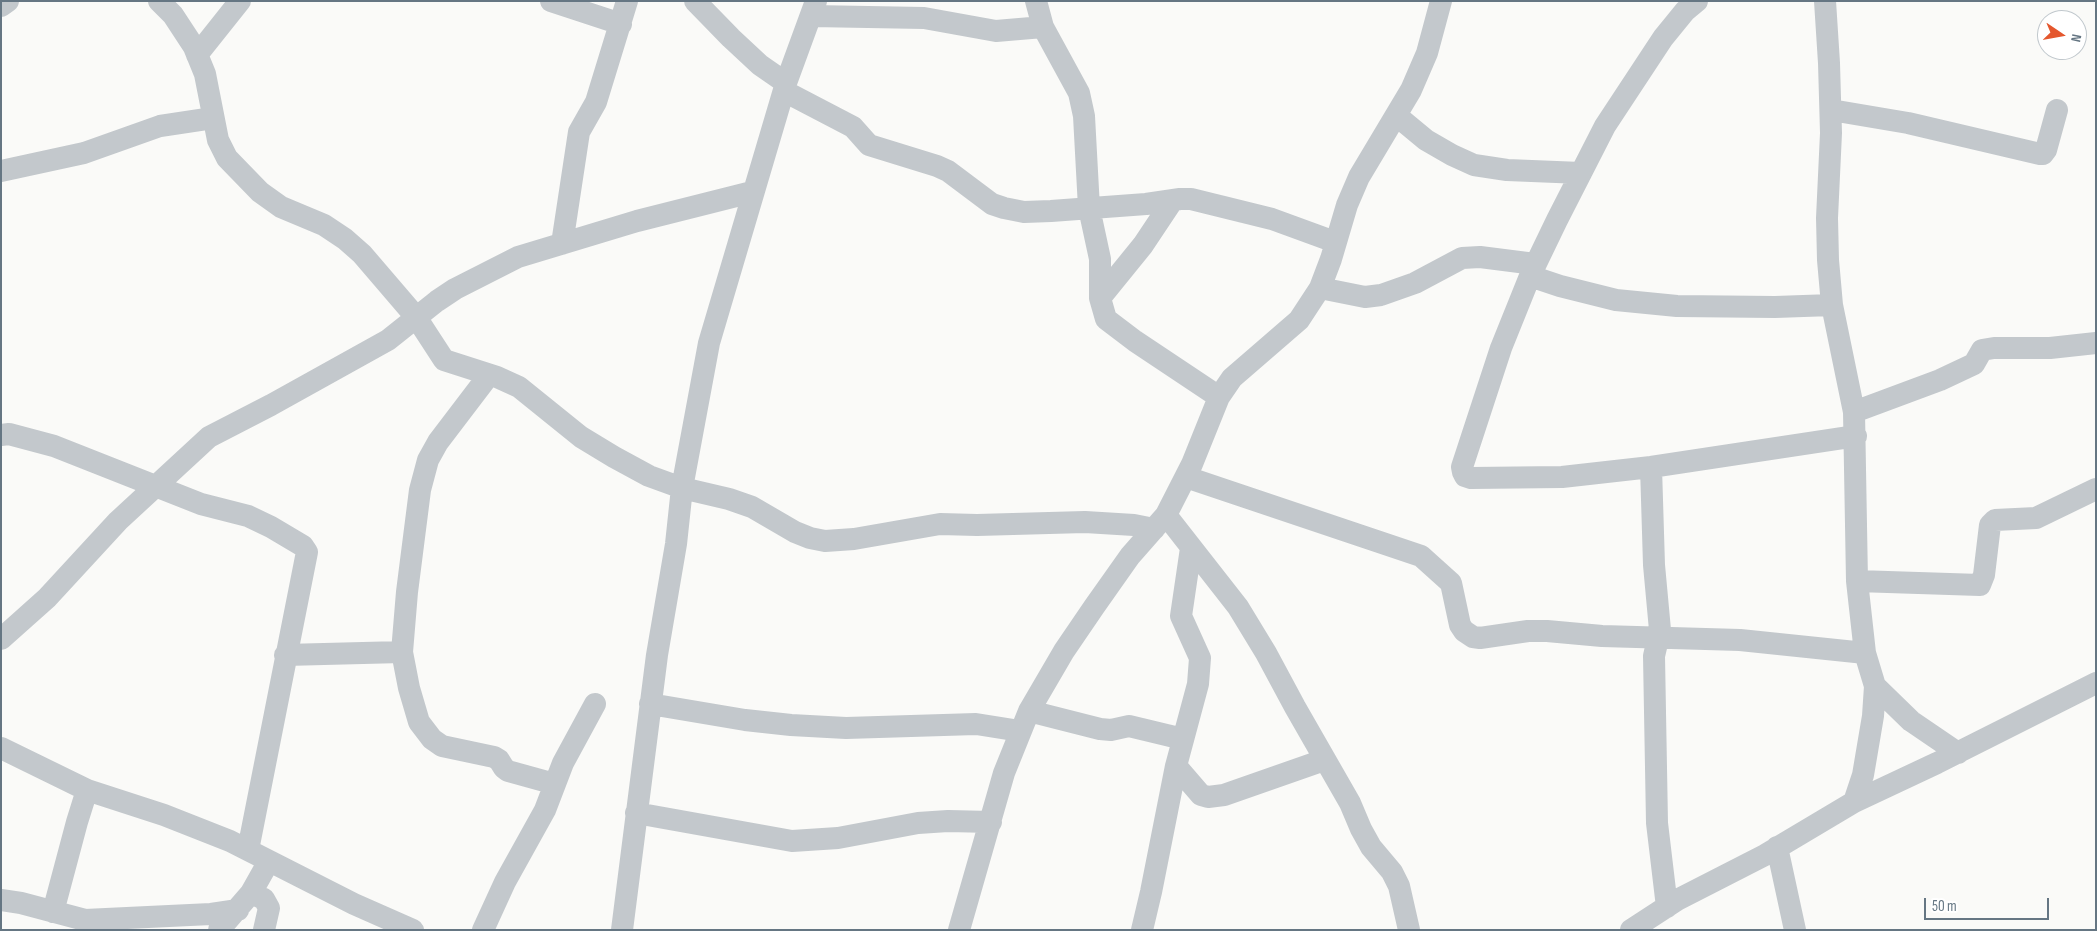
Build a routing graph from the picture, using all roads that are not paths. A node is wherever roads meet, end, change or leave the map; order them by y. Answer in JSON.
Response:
{"nodes":[{"id":1,"x":8,"y":1,"type":"edge"},
{"id":2,"x":159,"y":1,"type":"edge"},
{"id":3,"x":240,"y":1,"type":"edge"},
{"id":4,"x":551,"y":1,"type":"edge"},
{"id":5,"x":628,"y":1,"type":"edge"},
{"id":6,"x":695,"y":1,"type":"edge"},
{"id":7,"x":1036,"y":1,"type":"edge"},
{"id":8,"x":1441,"y":1,"type":"edge"},
{"id":9,"x":1697,"y":1,"type":"edge"},
{"id":10,"x":1824,"y":1,"type":"edge"},
{"id":11,"x":1,"y":6,"type":"edge"},
{"id":12,"x":814,"y":8,"type":"edge"},
{"id":13,"x":621,"y":24,"type":"junction"},
{"id":14,"x":1043,"y":27,"type":"junction"},
{"id":15,"x":197,"y":55,"type":"junction"},
{"id":16,"x":785,"y":87,"type":"junction"},
{"id":17,"x":1830,"y":110,"type":"junction"},
{"id":18,"x":2057,"y":110,"type":"dead end"},
{"id":19,"x":1396,"y":116,"type":"junction"},
{"id":20,"x":213,"y":118,"type":"junction"},
{"id":21,"x":1,"y":171,"type":"edge"},
{"id":22,"x":1581,"y":173,"type":"junction"},
{"id":23,"x":752,"y":192,"type":"junction"},
{"id":24,"x":1173,"y":200,"type":"junction"},
{"id":25,"x":1089,"y":208,"type":"junction"},
{"id":26,"x":1335,"y":242,"type":"junction"},
{"id":27,"x":562,"y":244,"type":"junction"},
{"id":28,"x":1533,"y":270,"type":"junction"},
{"id":29,"x":1320,"y":288,"type":"junction"},
{"id":30,"x":1100,"y":298,"type":"junction"},
{"id":31,"x":1832,"y":305,"type":"junction"},
{"id":32,"x":416,"y":318,"type":"junction"},
{"id":33,"x":2096,"y":343,"type":"edge"},
{"id":34,"x":489,"y":375,"type":"junction"},
{"id":35,"x":1219,"y":397,"type":"junction"},
{"id":36,"x":1854,"y":412,"type":"junction"},
{"id":37,"x":1,"y":435,"type":"edge"},
{"id":38,"x":1856,"y":436,"type":"junction"},
{"id":39,"x":1650,"y":467,"type":"junction"},
{"id":40,"x":1186,"y":477,"type":"junction"},
{"id":41,"x":155,"y":486,"type":"junction"},
{"id":42,"x":682,"y":488,"type":"junction"},
{"id":43,"x":2096,"y":489,"type":"edge"},
{"id":44,"x":1160,"y":522,"type":"junction"},
{"id":45,"x":1191,"y":548,"type":"junction"},
{"id":46,"x":1856,"y":581,"type":"junction"},
{"id":47,"x":1658,"y":638,"type":"junction"},
{"id":48,"x":1,"y":639,"type":"edge"},
{"id":49,"x":402,"y":652,"type":"junction"},
{"id":50,"x":1865,"y":652,"type":"junction"},
{"id":51,"x":285,"y":656,"type":"junction"},
{"id":52,"x":2096,"y":683,"type":"edge"},
{"id":53,"x":1875,"y":686,"type":"junction"},
{"id":54,"x":596,"y":704,"type":"dead end"},
{"id":55,"x":650,"y":704,"type":"junction"},
{"id":56,"x":1024,"y":721,"type":"junction"},
{"id":57,"x":1183,"y":739,"type":"junction"},
{"id":58,"x":1,"y":748,"type":"edge"},
{"id":59,"x":1958,"y":753,"type":"junction"},
{"id":60,"x":1324,"y":760,"type":"junction"},
{"id":61,"x":1176,"y":766,"type":"junction"},
{"id":62,"x":554,"y":784,"type":"junction"},
{"id":63,"x":88,"y":790,"type":"junction"},
{"id":64,"x":1854,"y":802,"type":"junction"},
{"id":65,"x":636,"y":814,"type":"junction"},
{"id":66,"x":990,"y":822,"type":"junction"},
{"id":67,"x":1777,"y":848,"type":"junction"},
{"id":68,"x":248,"y":850,"type":"junction"},
{"id":69,"x":269,"y":861,"type":"junction"},
{"id":70,"x":1,"y":900,"type":"edge"},
{"id":71,"x":245,"y":901,"type":"junction"},
{"id":72,"x":1667,"y":907,"type":"junction"},
{"id":73,"x":53,"y":912,"type":"junction"},
{"id":74,"x":219,"y":930,"type":"edge"},
{"id":75,"x":264,"y":930,"type":"edge"},
{"id":76,"x":414,"y":930,"type":"edge"},
{"id":77,"x":483,"y":930,"type":"edge"},
{"id":78,"x":622,"y":930,"type":"edge"},
{"id":79,"x":959,"y":930,"type":"edge"},
{"id":80,"x":1142,"y":930,"type":"edge"},
{"id":81,"x":1409,"y":930,"type":"edge"},
{"id":82,"x":1631,"y":930,"type":"edge"},
{"id":83,"x":1795,"y":930,"type":"edge"}],
"edges":[{"from":1,"to":11,"type":"street"},
{"from":2,"to":15,"type":"street"},
{"from":3,"to":15,"type":"street"},
{"from":4,"to":13,"type":"street"},
{"from":5,"to":13,"type":"street"},
{"from":6,"to":16,"type":"street"},
{"from":7,"to":14,"type":"street"},
{"from":8,"to":19,"type":"street"},
{"from":9,"to":22,"type":"street"},
{"from":10,"to":17,"type":"street"},
{"from":12,"to":14,"type":"street"},
{"from":12,"to":16,"type":"street"},
{"from":13,"to":27,"type":"street"},
{"from":14,"to":25,"type":"street"},
{"from":15,"to":20,"type":"street"},
{"from":16,"to":23,"type":"street"},
{"from":16,"to":25,"type":"street"},
{"from":17,"to":18,"type":"street"},
{"from":17,"to":31,"type":"street"},
{"from":19,"to":22,"type":"street"},
{"from":19,"to":26,"type":"street"},
{"from":20,"to":21,"type":"street"},
{"from":20,"to":32,"type":"street"},
{"from":22,"to":28,"type":"street"},
{"from":23,"to":27,"type":"street"},
{"from":23,"to":42,"type":"street"},
{"from":24,"to":25,"type":"street"},
{"from":24,"to":26,"type":"street"},
{"from":24,"to":30,"type":"street"},
{"from":25,"to":30,"type":"street"},
{"from":26,"to":29,"type":"street"},
{"from":27,"to":32,"type":"street"},
{"from":28,"to":29,"type":"street"},
{"from":28,"to":31,"type":"street"},
{"from":28,"to":39,"type":"street"},
{"from":29,"to":35,"type":"street"},
{"from":30,"to":35,"type":"street"},
{"from":31,"to":36,"type":"street"},
{"from":32,"to":34,"type":"street"},
{"from":32,"to":41,"type":"street"},
{"from":33,"to":36,"type":"street"},
{"from":34,"to":42,"type":"street"},
{"from":34,"to":49,"type":"street"},
{"from":35,"to":40,"type":"street"},
{"from":36,"to":38,"type":"street"},
{"from":37,"to":41,"type":"street"},
{"from":38,"to":39,"type":"street"},
{"from":38,"to":46,"type":"street"},
{"from":39,"to":47,"type":"street"},
{"from":40,"to":44,"type":"street"},
{"from":40,"to":47,"type":"street"},
{"from":41,"to":48,"type":"street"},
{"from":41,"to":51,"type":"street"},
{"from":42,"to":44,"type":"street"},
{"from":42,"to":55,"type":"street"},
{"from":43,"to":46,"type":"street"},
{"from":44,"to":45,"type":"street"},
{"from":44,"to":56,"type":"street"},
{"from":45,"to":57,"type":"street"},
{"from":45,"to":60,"type":"street"},
{"from":46,"to":50,"type":"street"},
{"from":47,"to":50,"type":"street"},
{"from":47,"to":72,"type":"street"},
{"from":49,"to":51,"type":"street"},
{"from":49,"to":62,"type":"street"},
{"from":50,"to":53,"type":"street"},
{"from":51,"to":68,"type":"street"},
{"from":52,"to":59,"type":"street"},
{"from":53,"to":59,"type":"street"},
{"from":53,"to":64,"type":"street"},
{"from":54,"to":62,"type":"street"},
{"from":55,"to":56,"type":"street"},
{"from":55,"to":65,"type":"street"},
{"from":56,"to":57,"type":"street"},
{"from":56,"to":66,"type":"street"},
{"from":57,"to":61,"type":"street"},
{"from":58,"to":63,"type":"street"},
{"from":59,"to":64,"type":"street"},
{"from":60,"to":61,"type":"street"},
{"from":60,"to":81,"type":"street"},
{"from":61,"to":80,"type":"street"},
{"from":62,"to":77,"type":"street"},
{"from":63,"to":68,"type":"street"},
{"from":63,"to":73,"type":"street"},
{"from":64,"to":67,"type":"street"},
{"from":65,"to":66,"type":"street"},
{"from":65,"to":78,"type":"street"},
{"from":66,"to":79,"type":"street"},
{"from":67,"to":72,"type":"street"},
{"from":67,"to":83,"type":"street"},
{"from":68,"to":69,"type":"street"},
{"from":69,"to":71,"type":"street"},
{"from":69,"to":76,"type":"street"},
{"from":70,"to":73,"type":"street"},
{"from":71,"to":73,"type":"street"},
{"from":71,"to":74,"type":"street"},
{"from":71,"to":75,"type":"street"},
{"from":72,"to":82,"type":"street"}]}
